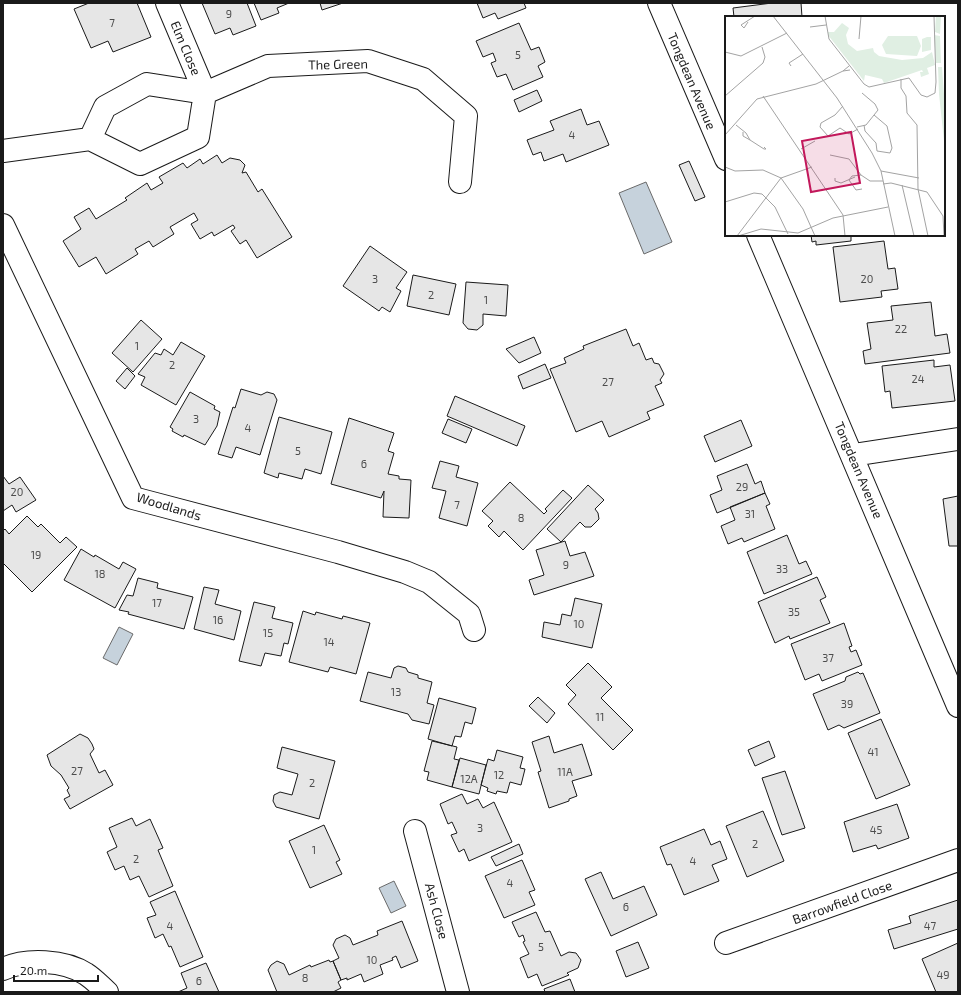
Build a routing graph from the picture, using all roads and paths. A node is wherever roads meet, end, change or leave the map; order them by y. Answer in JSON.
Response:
{"nodes":[{"id":1,"x":167,"y":3,"type":"edge"},
{"id":2,"x":659,"y":3,"type":"edge"},
{"id":3,"x":206,"y":93,"type":"junction"},
{"id":4,"x":90,"y":139,"type":"junction"},
{"id":5,"x":3,"y":151,"type":"edge"},
{"id":6,"x":725,"y":157,"type":"edge"},
{"id":7,"x":460,"y":182,"type":"dead end"},
{"id":8,"x":3,"y":225,"type":"edge"},
{"id":9,"x":758,"y":236,"type":"edge"},
{"id":10,"x":958,"y":439,"type":"edge"},
{"id":11,"x":852,"y":455,"type":"junction"},
{"id":12,"x":474,"y":630,"type":"dead end"},
{"id":13,"x":958,"y":706,"type":"edge"},
{"id":14,"x":415,"y":831,"type":"dead end"},
{"id":15,"x":958,"y":860,"type":"edge"},
{"id":16,"x":726,"y":943,"type":"dead end"},
{"id":17,"x":3,"y":969,"type":"edge"},
{"id":18,"x":108,"y":992,"type":"edge"},
{"id":19,"x":458,"y":992,"type":"edge"}],
"edges":[{"from":1,"to":3,"type":"street","name":"Elm Close"},
{"from":2,"to":6,"type":"street","name":"Tongdean Avenue"},
{"from":3,"to":4,"type":"street"},
{"from":3,"to":4,"type":"street"},
{"from":3,"to":7,"type":"street","name":"The Green"},
{"from":4,"to":5,"type":"street"},
{"from":8,"to":12,"type":"street","name":"Woodlands"},
{"from":9,"to":11,"type":"street","name":"Tongdean Avenue"},
{"from":10,"to":11,"type":"street"},
{"from":11,"to":13,"type":"street","name":"Tongdean Avenue"},
{"from":14,"to":19,"type":"street","name":"Ash Close"},
{"from":15,"to":16,"type":"street","name":"Barrowfield Close"},
{"from":17,"to":18,"type":"street"}]}
